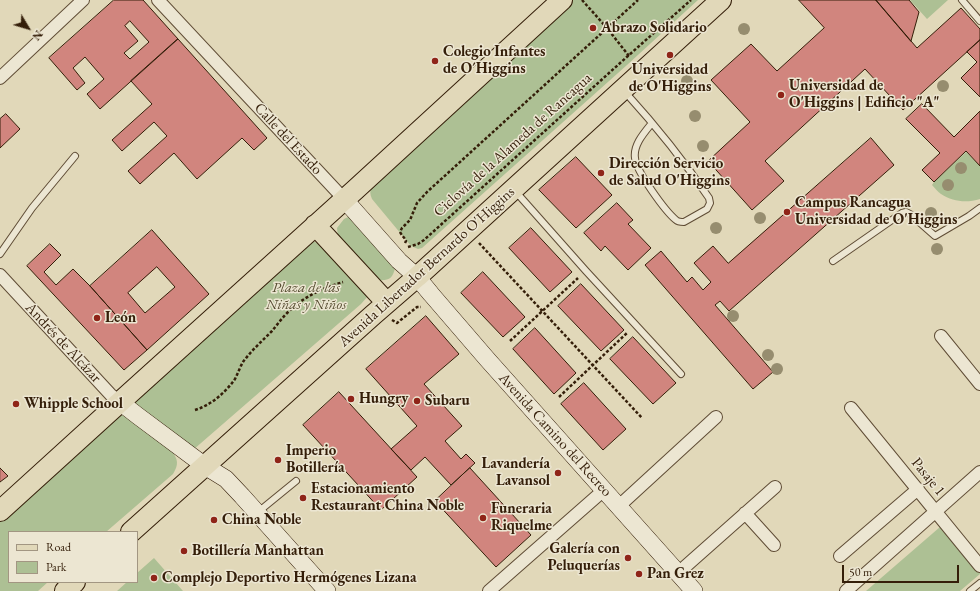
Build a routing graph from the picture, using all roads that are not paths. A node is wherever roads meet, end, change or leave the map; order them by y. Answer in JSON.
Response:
{"nodes":[{"id":1,"x":84,"y":0,"type":"edge"},
{"id":2,"x":158,"y":0,"type":"edge"},
{"id":3,"x":721,"y":0,"type":"edge"},
{"id":4,"x":962,"y":0,"type":"edge"},
{"id":5,"x":560,"y":1,"type":"edge"},
{"id":6,"x":980,"y":21,"type":"edge"},
{"id":7,"x":0,"y":78,"type":"edge"},
{"id":8,"x":630,"y":83,"type":"junction"},
{"id":9,"x":652,"y":123,"type":"junction"},
{"id":10,"x":75,"y":156,"type":"dead end"},
{"id":11,"x":513,"y":189,"type":"junction"},
{"id":12,"x":344,"y":199,"type":"junction"},
{"id":13,"x":980,"y":208,"type":"edge"},
{"id":14,"x":315,"y":225,"type":"junction"},
{"id":15,"x":0,"y":254,"type":"edge"},
{"id":16,"x":833,"y":261,"type":"dead end"},
{"id":17,"x":0,"y":275,"type":"edge"},
{"id":18,"x":417,"y":277,"type":"junction"},
{"id":19,"x":387,"y":303,"type":"junction"},
{"id":20,"x":941,"y":336,"type":"dead end"},
{"id":21,"x":681,"y":374,"type":"dead end"},
{"id":22,"x":980,"y":384,"type":"edge"},
{"id":23,"x":120,"y":402,"type":"junction"},
{"id":24,"x":851,"y":408,"type":"dead end"},
{"id":25,"x":716,"y":417,"type":"dead end"},
{"id":26,"x":205,"y":466,"type":"junction"},
{"id":27,"x":980,"y":472,"type":"edge"},
{"id":28,"x":296,"y":481,"type":"dead end"},
{"id":29,"x":775,"y":487,"type":"dead end"},
{"id":30,"x":918,"y":489,"type":"junction"},
{"id":31,"x":604,"y":490,"type":"junction"},
{"id":32,"x":619,"y":506,"type":"junction"},
{"id":33,"x":0,"y":511,"type":"edge"},
{"id":34,"x":936,"y":511,"type":"junction"},
{"id":35,"x":257,"y":513,"type":"junction"},
{"id":36,"x":745,"y":513,"type":"junction"},
{"id":37,"x":132,"y":531,"type":"edge"},
{"id":38,"x":774,"y":545,"type":"dead end"},
{"id":39,"x":840,"y":556,"type":"dead end"},
{"id":40,"x":980,"y":566,"type":"edge"},
{"id":41,"x":678,"y":573,"type":"junction"},
{"id":42,"x":74,"y":583,"type":"edge"},
{"id":43,"x":980,"y":583,"type":"edge"},
{"id":44,"x":65,"y":591,"type":"edge"},
{"id":45,"x":327,"y":591,"type":"edge"},
{"id":46,"x":489,"y":591,"type":"edge"},
{"id":47,"x":694,"y":591,"type":"edge"},
{"id":48,"x":846,"y":591,"type":"edge"},
{"id":49,"x":970,"y":591,"type":"edge"}],
"edges":[{"from":1,"to":7,"type":"street"},
{"from":2,"to":12,"type":"street","name":"Calle del Estado"},
{"from":3,"to":8,"type":"main road","name":"Avenida Libertador Bernardo O'Higgins"},
{"from":4,"to":6,"type":"lane"},
{"from":5,"to":12,"type":"main road"},
{"from":8,"to":9,"type":"lane"},
{"from":8,"to":11,"type":"main road","name":"Avenida Libertador Bernardo O'Higgins"},
{"from":9,"to":9,"type":"lane"},
{"from":10,"to":15,"type":"lane"},
{"from":11,"to":18,"type":"main road","name":"Avenida Libertador Bernardo O'Higgins"},
{"from":11,"to":21,"type":"lane"},
{"from":12,"to":14,"type":"main road"},
{"from":12,"to":18,"type":"street","name":"Calle del Estado"},
{"from":13,"to":16,"type":"lane"},
{"from":14,"to":19,"type":"main road"},
{"from":14,"to":23,"type":"main road"},
{"from":17,"to":23,"type":"street","name":"Andrés de Alcázar"},
{"from":18,"to":19,"type":"main road","name":"Avenida Libertador Bernardo O'Higgins"},
{"from":18,"to":31,"type":"street","name":"Avenida Camino del Recreo"},
{"from":19,"to":26,"type":"main road","name":"Avenida Libertador Bernardo O'Higgins"},
{"from":20,"to":22,"type":"street"},
{"from":23,"to":26,"type":"street","name":"Andrés de Alcázar"},
{"from":23,"to":33,"type":"main road"},
{"from":24,"to":30,"type":"street","name":"Pasaje 1"},
{"from":25,"to":32,"type":"street"},
{"from":26,"to":35,"type":"street","name":"Andrés de Alcázar"},
{"from":26,"to":37,"type":"main road","name":"Avenida Libertador Bernardo O'Higgins"},
{"from":27,"to":34,"type":"street"},
{"from":28,"to":35,"type":"lane"},
{"from":29,"to":36,"type":"street"},
{"from":30,"to":34,"type":"street","name":"Pasaje 1"},
{"from":30,"to":39,"type":"street"},
{"from":31,"to":32,"type":"street","name":"Avenida Camino del Recreo"},
{"from":31,"to":46,"type":"street"},
{"from":32,"to":41,"type":"street","name":"Avenida Camino del Recreo"},
{"from":34,"to":40,"type":"street","name":"Pasaje 1"},
{"from":34,"to":48,"type":"street"},
{"from":35,"to":45,"type":"street","name":"Andrés de Alcázar"},
{"from":36,"to":38,"type":"street"},
{"from":36,"to":41,"type":"street"},
{"from":41,"to":47,"type":"street","name":"Avenida Camino del Recreo"},
{"from":42,"to":44,"type":"main road"},
{"from":43,"to":49,"type":"lane"}]}
